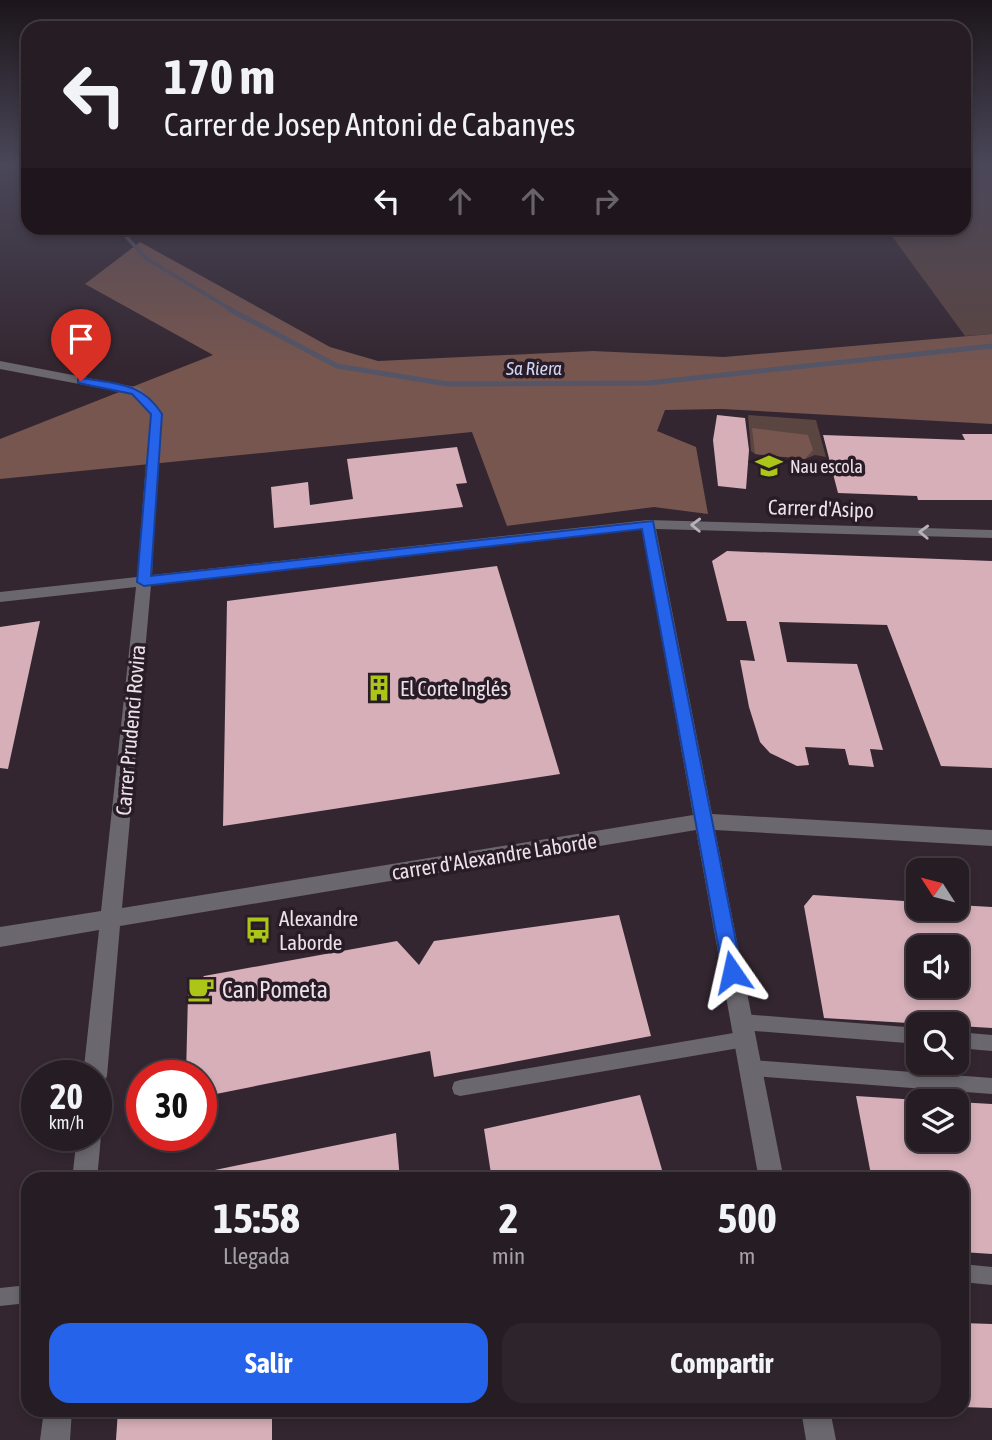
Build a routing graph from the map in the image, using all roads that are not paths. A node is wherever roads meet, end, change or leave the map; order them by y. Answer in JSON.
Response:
{"nodes":[{"id":1,"x":0,"y":365,"type":"edge"},
{"id":2,"x":648,"y":524,"type":"junction"},
{"id":3,"x":992,"y":534,"type":"edge"},
{"id":4,"x":144,"y":582,"type":"junction"},
{"id":5,"x":0,"y":597,"type":"edge"},
{"id":6,"x":704,"y":821,"type":"junction"},
{"id":7,"x":992,"y":838,"type":"edge"},
{"id":8,"x":113,"y":919,"type":"junction"},
{"id":9,"x":0,"y":937,"type":"edge"},
{"id":10,"x":743,"y":1031,"type":"junction"},
{"id":11,"x":906,"y":1036,"type":"edge"},
{"id":12,"x":969,"y":1041,"type":"edge"},
{"id":13,"x":992,"y":1042,"type":"edge"},
{"id":14,"x":97,"y":1060,"type":"edge"},
{"id":15,"x":751,"y":1069,"type":"junction"},
{"id":16,"x":992,"y":1086,"type":"edge"},
{"id":17,"x":460,"y":1088,"type":"dead end"},
{"id":18,"x":87,"y":1151,"type":"edge"},
{"id":19,"x":85,"y":1172,"type":"edge"},
{"id":20,"x":770,"y":1172,"type":"edge"},
{"id":21,"x":969,"y":1274,"type":"edge"},
{"id":22,"x":992,"y":1276,"type":"edge"},
{"id":23,"x":21,"y":1295,"type":"edge"},
{"id":24,"x":0,"y":1297,"type":"edge"},
{"id":25,"x":57,"y":1417,"type":"edge"},
{"id":26,"x":817,"y":1417,"type":"edge"},
{"id":27,"x":55,"y":1440,"type":"edge"},
{"id":28,"x":821,"y":1440,"type":"edge"}],
"edges":[{"from":1,"to":4,"type":"street","name":"Carrer Prudenci Rovira"},
{"from":3,"to":2,"type":"street","name":"Carrer d'Asipo","one_way":true},
{"from":2,"to":4,"type":"street","name":"Carrer d'Asipo"},
{"from":2,"to":6,"type":"street"},
{"from":4,"to":5,"type":"street","name":"Carrer d'Asipo"},
{"from":4,"to":8,"type":"street","name":"Carrer Prudenci Rovira"},
{"from":6,"to":7,"type":"street","name":"carrer d'Alexandre Laborde"},
{"from":6,"to":8,"type":"street","name":"carrer d'Alexandre Laborde"},
{"from":6,"to":10,"type":"street"},
{"from":8,"to":9,"type":"street","name":"carrer d'Alexandre Laborde"},
{"from":8,"to":14,"type":"street","name":"Carrer Prudenci Rovira"},
{"from":10,"to":11,"type":"lane"},
{"from":10,"to":15,"type":"street"},
{"from":10,"to":17,"type":"lane"},
{"from":12,"to":13,"type":"lane"},
{"from":15,"to":16,"type":"lane"},
{"from":15,"to":20,"type":"street"},
{"from":18,"to":19,"type":"street"},
{"from":21,"to":22,"type":"lane"},
{"from":23,"to":24,"type":"lane"},
{"from":25,"to":27,"type":"street"},
{"from":26,"to":28,"type":"street"}]}
